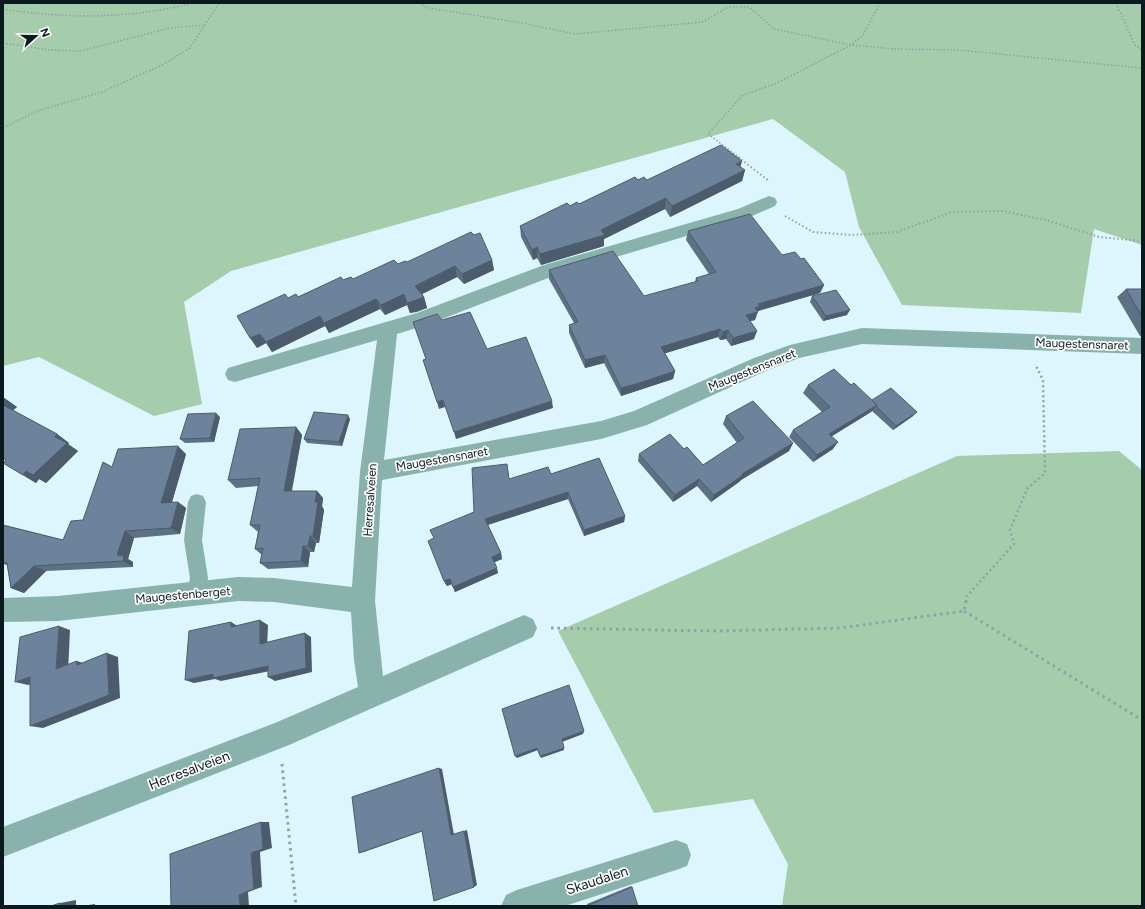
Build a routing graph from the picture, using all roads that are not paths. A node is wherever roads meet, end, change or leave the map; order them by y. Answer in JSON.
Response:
{"nodes":[{"id":1,"x":769,"y":202,"type":"road end"},
{"id":2,"x":388,"y":330,"type":"junction"},
{"id":3,"x":1142,"y":346,"type":"edge"},
{"id":4,"x":235,"y":374,"type":"dead end"},
{"id":5,"x":371,"y":472,"type":"junction"},
{"id":6,"x":197,"y":502,"type":"dead end"},
{"id":7,"x":197,"y":592,"type":"junction"},
{"id":8,"x":363,"y":601,"type":"junction"},
{"id":9,"x":3,"y":610,"type":"edge"},
{"id":10,"x":524,"y":628,"type":"road end"},
{"id":11,"x":373,"y":694,"type":"junction"},
{"id":12,"x":3,"y":842,"type":"edge"},
{"id":13,"x":676,"y":855,"type":"dead end"},
{"id":14,"x":517,"y":906,"type":"edge"}],
"edges":[{"from":1,"to":2,"type":"street"},
{"from":2,"to":4,"type":"street"},
{"from":2,"to":5,"type":"street","name":"Herresalveien"},
{"from":3,"to":5,"type":"street","name":"Maugestensnaret"},
{"from":5,"to":8,"type":"street","name":"Herresalveien"},
{"from":6,"to":7,"type":"lane"},
{"from":7,"to":8,"type":"street","name":"Maugestenberget"},
{"from":7,"to":9,"type":"street","name":"Maugestenberget"},
{"from":8,"to":11,"type":"street","name":"Herresalveien"},
{"from":10,"to":11,"type":"street","name":"Herresalveien"},
{"from":11,"to":12,"type":"street","name":"Herresalveien"},
{"from":13,"to":14,"type":"street","name":"Skaudalen"}]}
